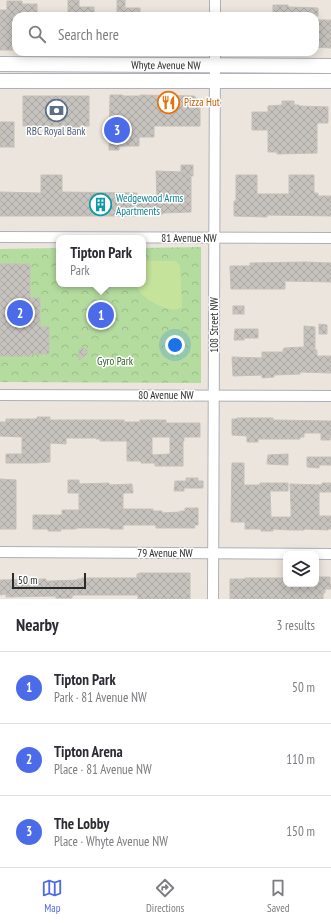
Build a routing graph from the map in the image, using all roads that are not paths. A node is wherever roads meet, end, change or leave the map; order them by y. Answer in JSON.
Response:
{"nodes":[{"id":1,"x":215,"y":0,"type":"edge"},
{"id":2,"x":215,"y":12,"type":"edge"},
{"id":3,"x":215,"y":59,"type":"edge"},
{"id":4,"x":0,"y":64,"type":"edge"},
{"id":5,"x":331,"y":66,"type":"edge"},
{"id":6,"x":0,"y":81,"type":"edge"},
{"id":7,"x":215,"y":81,"type":"junction"},
{"id":8,"x":331,"y":81,"type":"edge"},
{"id":9,"x":0,"y":237,"type":"edge"},
{"id":10,"x":56,"y":237,"type":"edge"},
{"id":11,"x":146,"y":238,"type":"edge"},
{"id":12,"x":214,"y":238,"type":"junction"},
{"id":13,"x":331,"y":238,"type":"edge"},
{"id":14,"x":0,"y":395,"type":"edge"},
{"id":15,"x":214,"y":395,"type":"junction"},
{"id":16,"x":331,"y":396,"type":"edge"},
{"id":17,"x":0,"y":552,"type":"edge"},
{"id":18,"x":213,"y":554,"type":"junction"},
{"id":19,"x":331,"y":554,"type":"edge"},
{"id":20,"x":213,"y":599,"type":"edge"}],
"edges":[{"from":1,"to":2,"type":"street"},
{"from":3,"to":4,"type":"main road","name":"Whyte Avenue NW"},
{"from":3,"to":5,"type":"main road","name":"Whyte Avenue NW"},
{"from":3,"to":7,"type":"street","name":"108 Street NW"},
{"from":6,"to":7,"type":"main road","name":"Whyte Avenue NW"},
{"from":7,"to":8,"type":"main road","name":"Whyte Avenue NW"},
{"from":7,"to":12,"type":"street","name":"108 Street NW"},
{"from":9,"to":10,"type":"street","name":"81 Avenue NW"},
{"from":11,"to":12,"type":"street","name":"81 Avenue NW"},
{"from":12,"to":13,"type":"street","name":"81 Avenue NW"},
{"from":12,"to":15,"type":"street","name":"108 Street NW"},
{"from":14,"to":15,"type":"street","name":"80 Avenue NW"},
{"from":15,"to":16,"type":"street","name":"80 Avenue NW"},
{"from":15,"to":18,"type":"street","name":"108 Street NW"},
{"from":17,"to":18,"type":"street","name":"79 Avenue NW"},
{"from":18,"to":19,"type":"street","name":"79 Avenue NW"},
{"from":18,"to":20,"type":"street","name":"108 Street NW"}]}
